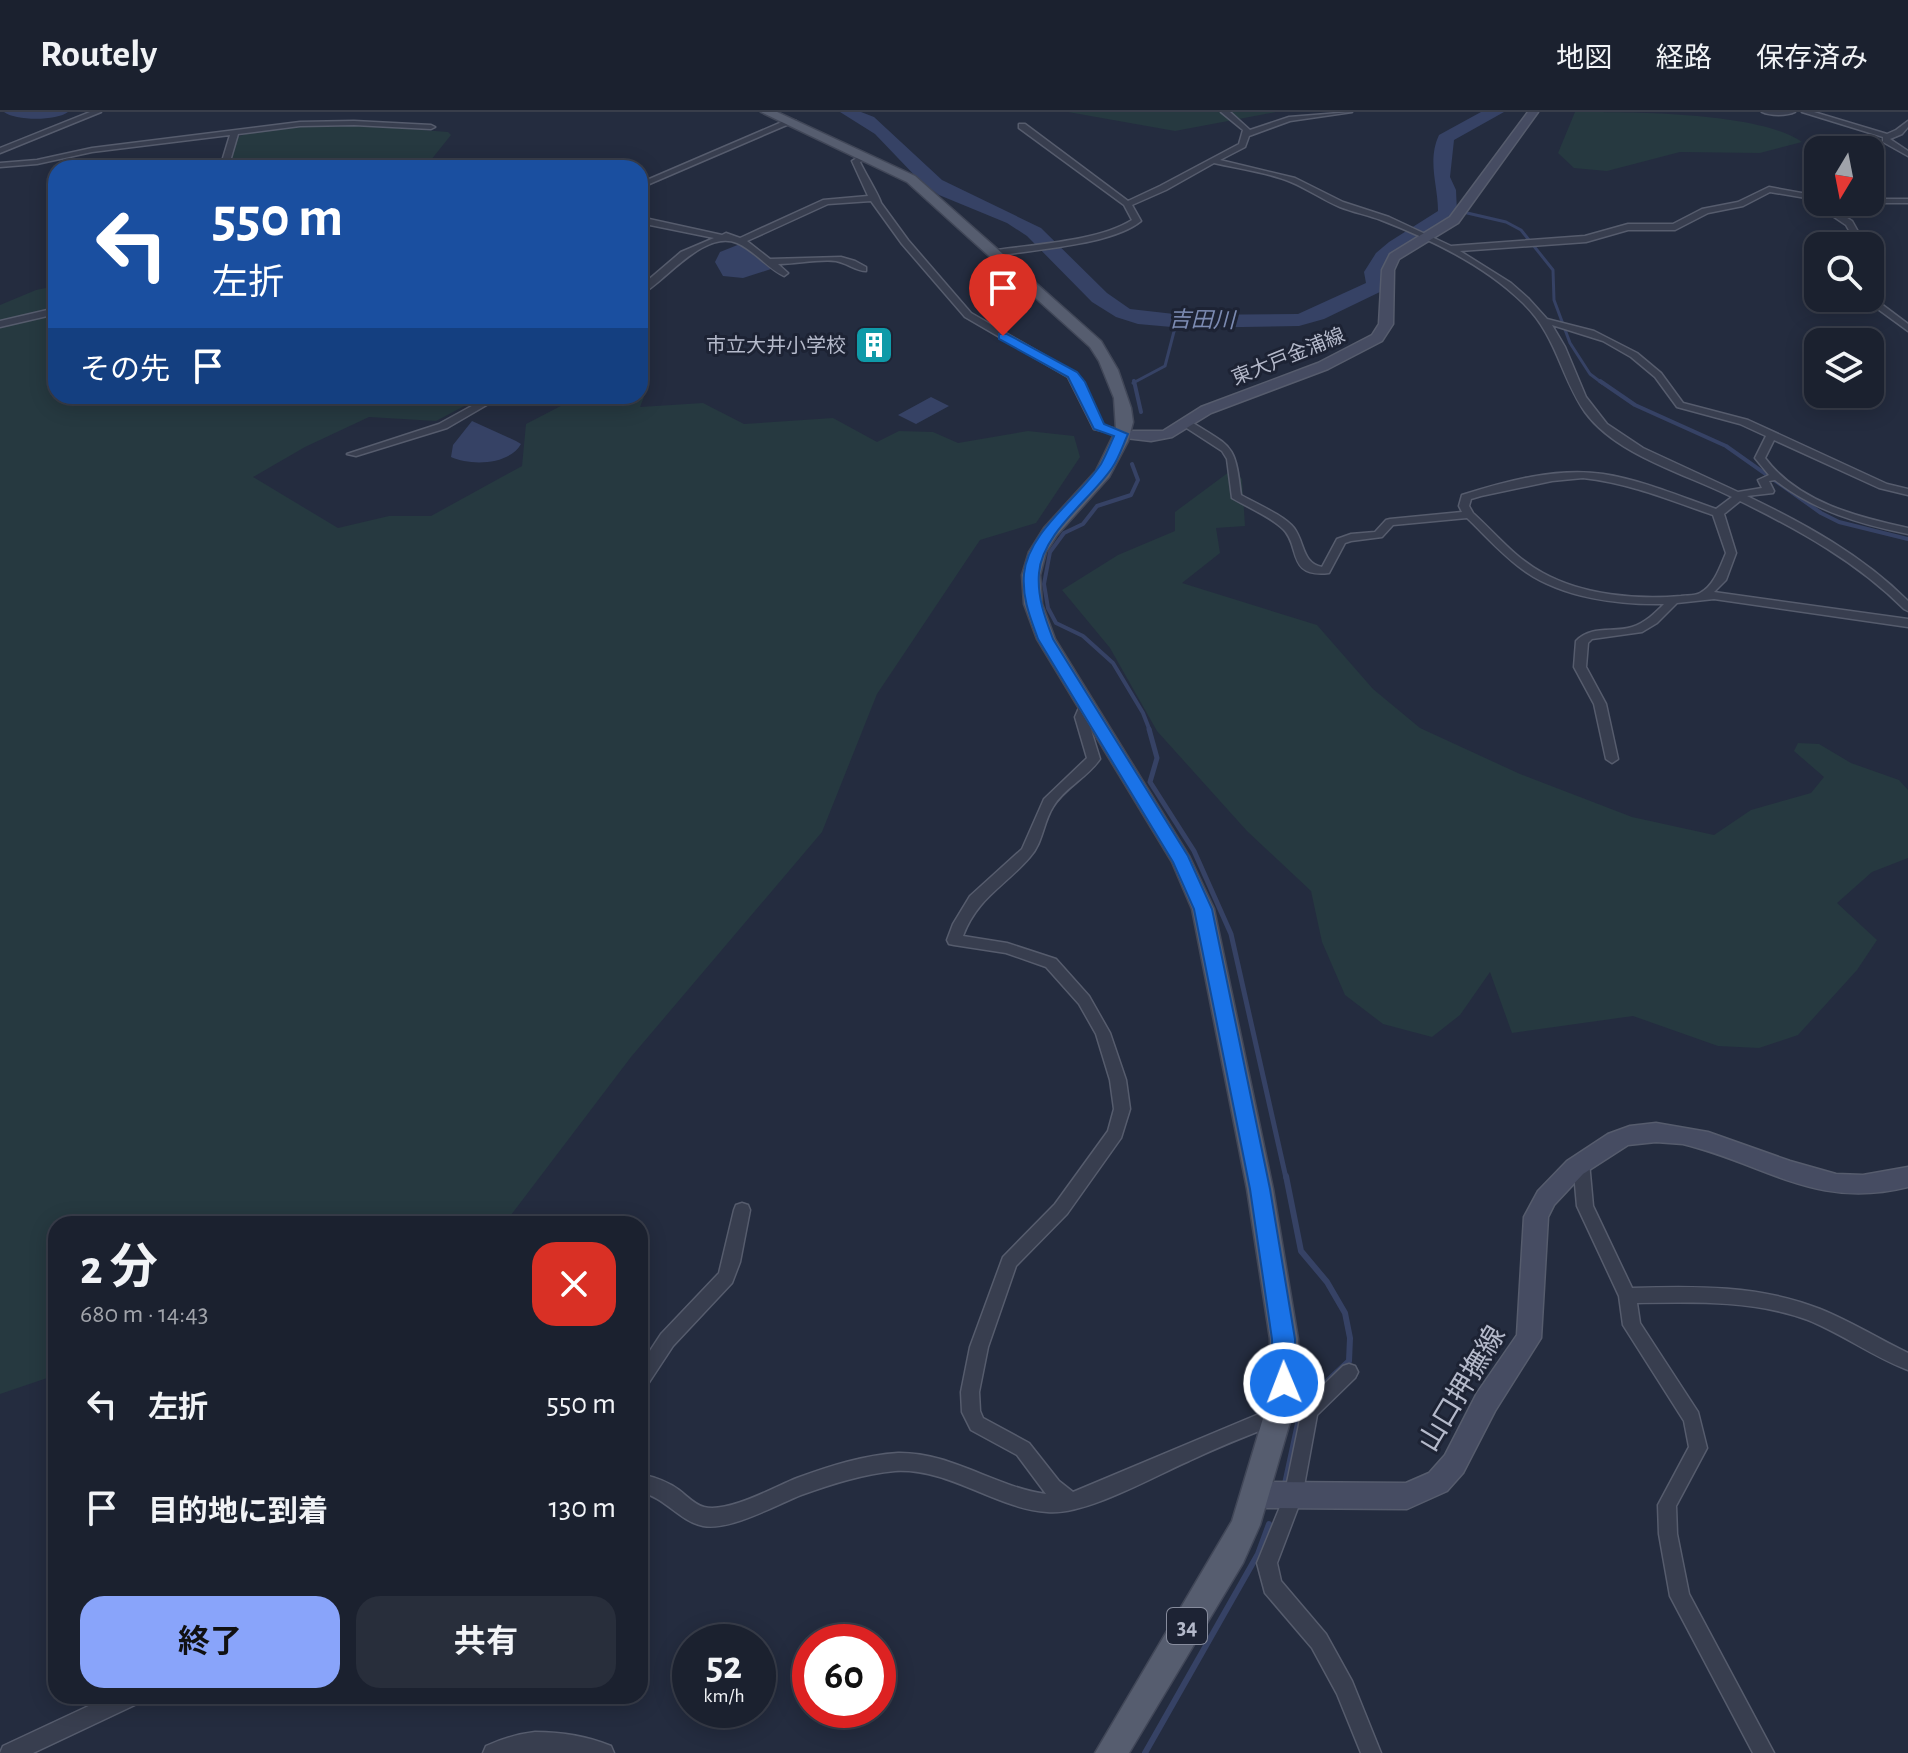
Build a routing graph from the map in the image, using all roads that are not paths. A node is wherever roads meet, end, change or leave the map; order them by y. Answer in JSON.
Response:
{"nodes":[{"id":1,"x":97,"y":112,"type":"edge"},
{"id":2,"x":1225,"y":112,"type":"edge"},
{"id":3,"x":1348,"y":112,"type":"edge"},
{"id":4,"x":1533,"y":112,"type":"edge"},
{"id":5,"x":1766,"y":112,"type":"edge"},
{"id":6,"x":1791,"y":112,"type":"edge"},
{"id":7,"x":1806,"y":112,"type":"edge"},
{"id":8,"x":779,"y":115,"type":"edge"},
{"id":9,"x":1908,"y":123,"type":"edge"},
{"id":10,"x":1022,"y":126,"type":"dead end"},
{"id":11,"x":431,"y":127,"type":"dead end"},
{"id":12,"x":234,"y":133,"type":"junction"},
{"id":13,"x":1247,"y":134,"type":"junction"},
{"id":14,"x":1887,"y":136,"type":"junction"},
{"id":15,"x":0,"y":151,"type":"edge"},
{"id":16,"x":1908,"y":154,"type":"edge"},
{"id":17,"x":866,"y":156,"type":"junction"},
{"id":18,"x":226,"y":160,"type":"edge"},
{"id":19,"x":1214,"y":161,"type":"junction"},
{"id":20,"x":0,"y":165,"type":"edge"},
{"id":21,"x":648,"y":182,"type":"edge"},
{"id":22,"x":1804,"y":195,"type":"edge"},
{"id":23,"x":876,"y":198,"type":"junction"},
{"id":24,"x":1884,"y":201,"type":"edge"},
{"id":25,"x":1908,"y":201,"type":"edge"},
{"id":26,"x":1127,"y":204,"type":"junction"},
{"id":27,"x":1839,"y":216,"type":"edge"},
{"id":28,"x":648,"y":221,"type":"edge"},
{"id":29,"x":1854,"y":232,"type":"edge"},
{"id":30,"x":1418,"y":235,"type":"junction"},
{"id":31,"x":726,"y":236,"type":"junction"},
{"id":32,"x":741,"y":241,"type":"junction"},
{"id":33,"x":1450,"y":249,"type":"junction"},
{"id":34,"x":997,"y":253,"type":"junction"},
{"id":35,"x":767,"y":261,"type":"junction"},
{"id":36,"x":863,"y":269,"type":"dead end"},
{"id":37,"x":784,"y":273,"type":"dead end"},
{"id":38,"x":648,"y":285,"type":"edge"},
{"id":39,"x":1884,"y":310,"type":"edge"},
{"id":40,"x":48,"y":313,"type":"edge"},
{"id":41,"x":1550,"y":322,"type":"junction"},
{"id":42,"x":0,"y":324,"type":"edge"},
{"id":43,"x":1908,"y":328,"type":"edge"},
{"id":44,"x":483,"y":404,"type":"edge"},
{"id":45,"x":1186,"y":423,"type":"junction"},
{"id":46,"x":1122,"y":434,"type":"junction"},
{"id":47,"x":1772,"y":434,"type":"junction"},
{"id":48,"x":352,"y":454,"type":"dead end"},
{"id":49,"x":1773,"y":477,"type":"junction"},
{"id":50,"x":1908,"y":492,"type":"edge"},
{"id":51,"x":1739,"y":496,"type":"junction"},
{"id":52,"x":1718,"y":513,"type":"junction"},
{"id":53,"x":1469,"y":515,"type":"junction"},
{"id":54,"x":1908,"y":531,"type":"edge"},
{"id":55,"x":1705,"y":594,"type":"junction"},
{"id":56,"x":1674,"y":600,"type":"junction"},
{"id":57,"x":1908,"y":607,"type":"edge"},
{"id":58,"x":1908,"y":623,"type":"edge"},
{"id":59,"x":1085,"y":706,"type":"junction"},
{"id":60,"x":1612,"y":759,"type":"dead end"},
{"id":61,"x":1581,"y":1162,"type":"junction"},
{"id":62,"x":1908,"y":1177,"type":"edge"},
{"id":63,"x":742,"y":1210,"type":"dead end"},
{"id":64,"x":1627,"y":1296,"type":"junction"},
{"id":65,"x":1908,"y":1362,"type":"edge"},
{"id":66,"x":648,"y":1369,"type":"edge"},
{"id":67,"x":1349,"y":1372,"type":"dead end"},
{"id":68,"x":1278,"y":1415,"type":"junction"},
{"id":69,"x":648,"y":1484,"type":"edge"},
{"id":70,"x":1255,"y":1495,"type":"junction"},
{"id":71,"x":1293,"y":1497,"type":"junction"},
{"id":72,"x":1071,"y":1502,"type":"junction"},
{"id":73,"x":115,"y":1704,"type":"edge"},
{"id":74,"x":10,"y":1753,"type":"edge"},
{"id":75,"x":493,"y":1753,"type":"edge"},
{"id":76,"x":604,"y":1753,"type":"edge"},
{"id":77,"x":1111,"y":1753,"type":"edge"},
{"id":78,"x":1371,"y":1753,"type":"edge"},
{"id":79,"x":1764,"y":1753,"type":"edge"}],
"edges":[{"from":1,"to":15,"type":"street"},
{"from":2,"to":13,"type":"street"},
{"from":3,"to":13,"type":"street"},
{"from":4,"to":30,"type":"main road","name":"東大戸金浦線"},
{"from":5,"to":6,"type":"street"},
{"from":7,"to":14,"type":"street"},
{"from":8,"to":17,"type":"main road","number":"34"},
{"from":8,"to":21,"type":"street"},
{"from":9,"to":14,"type":"street"},
{"from":10,"to":26,"type":"street"},
{"from":11,"to":12,"type":"street"},
{"from":12,"to":18,"type":"street"},
{"from":12,"to":20,"type":"street"},
{"from":13,"to":19,"type":"street"},
{"from":14,"to":16,"type":"street"},
{"from":17,"to":23,"type":"street"},
{"from":17,"to":34,"type":"main road","number":"34"},
{"from":19,"to":26,"type":"street"},
{"from":19,"to":30,"type":"street"},
{"from":22,"to":33,"type":"street"},
{"from":23,"to":32,"type":"street"},
{"from":23,"to":46,"type":"street"},
{"from":24,"to":25,"type":"street"},
{"from":26,"to":34,"type":"street"},
{"from":27,"to":29,"type":"street"},
{"from":28,"to":31,"type":"street"},
{"from":30,"to":33,"type":"street"},
{"from":30,"to":45,"type":"main road","name":"東大戸金浦線"},
{"from":31,"to":32,"type":"street"},
{"from":31,"to":38,"type":"street"},
{"from":32,"to":35,"type":"street"},
{"from":33,"to":41,"type":"street"},
{"from":34,"to":46,"type":"main road","number":"34"},
{"from":35,"to":36,"type":"street"},
{"from":35,"to":37,"type":"street"},
{"from":39,"to":43,"type":"street"},
{"from":40,"to":42,"type":"street"},
{"from":41,"to":47,"type":"street"},
{"from":41,"to":51,"type":"street"},
{"from":44,"to":48,"type":"street"},
{"from":45,"to":46,"type":"main road","name":"東大戸金浦線"},
{"from":45,"to":53,"type":"street"},
{"from":46,"to":59,"type":"main road","number":"34"},
{"from":47,"to":49,"type":"street"},
{"from":47,"to":50,"type":"street"},
{"from":49,"to":51,"type":"street"},
{"from":49,"to":54,"type":"street"},
{"from":51,"to":52,"type":"street"},
{"from":51,"to":57,"type":"street"},
{"from":52,"to":53,"type":"street"},
{"from":52,"to":55,"type":"street"},
{"from":53,"to":56,"type":"street"},
{"from":55,"to":56,"type":"street"},
{"from":55,"to":58,"type":"street"},
{"from":56,"to":60,"type":"street"},
{"from":59,"to":68,"type":"main road","number":"34"},
{"from":59,"to":72,"type":"street"},
{"from":61,"to":62,"type":"main road","name":"山口押撫線"},
{"from":61,"to":64,"type":"street"},
{"from":61,"to":71,"type":"main road","name":"山口押撫線"},
{"from":63,"to":66,"type":"street"},
{"from":64,"to":65,"type":"street"},
{"from":64,"to":79,"type":"street"},
{"from":67,"to":71,"type":"street"},
{"from":68,"to":70,"type":"main road","number":"34"},
{"from":68,"to":72,"type":"street"},
{"from":69,"to":72,"type":"street"},
{"from":70,"to":71,"type":"main road","name":"山口押撫線"},
{"from":70,"to":77,"type":"main road","number":"34"},
{"from":71,"to":78,"type":"street"},
{"from":73,"to":74,"type":"street"},
{"from":75,"to":76,"type":"street"}]}
